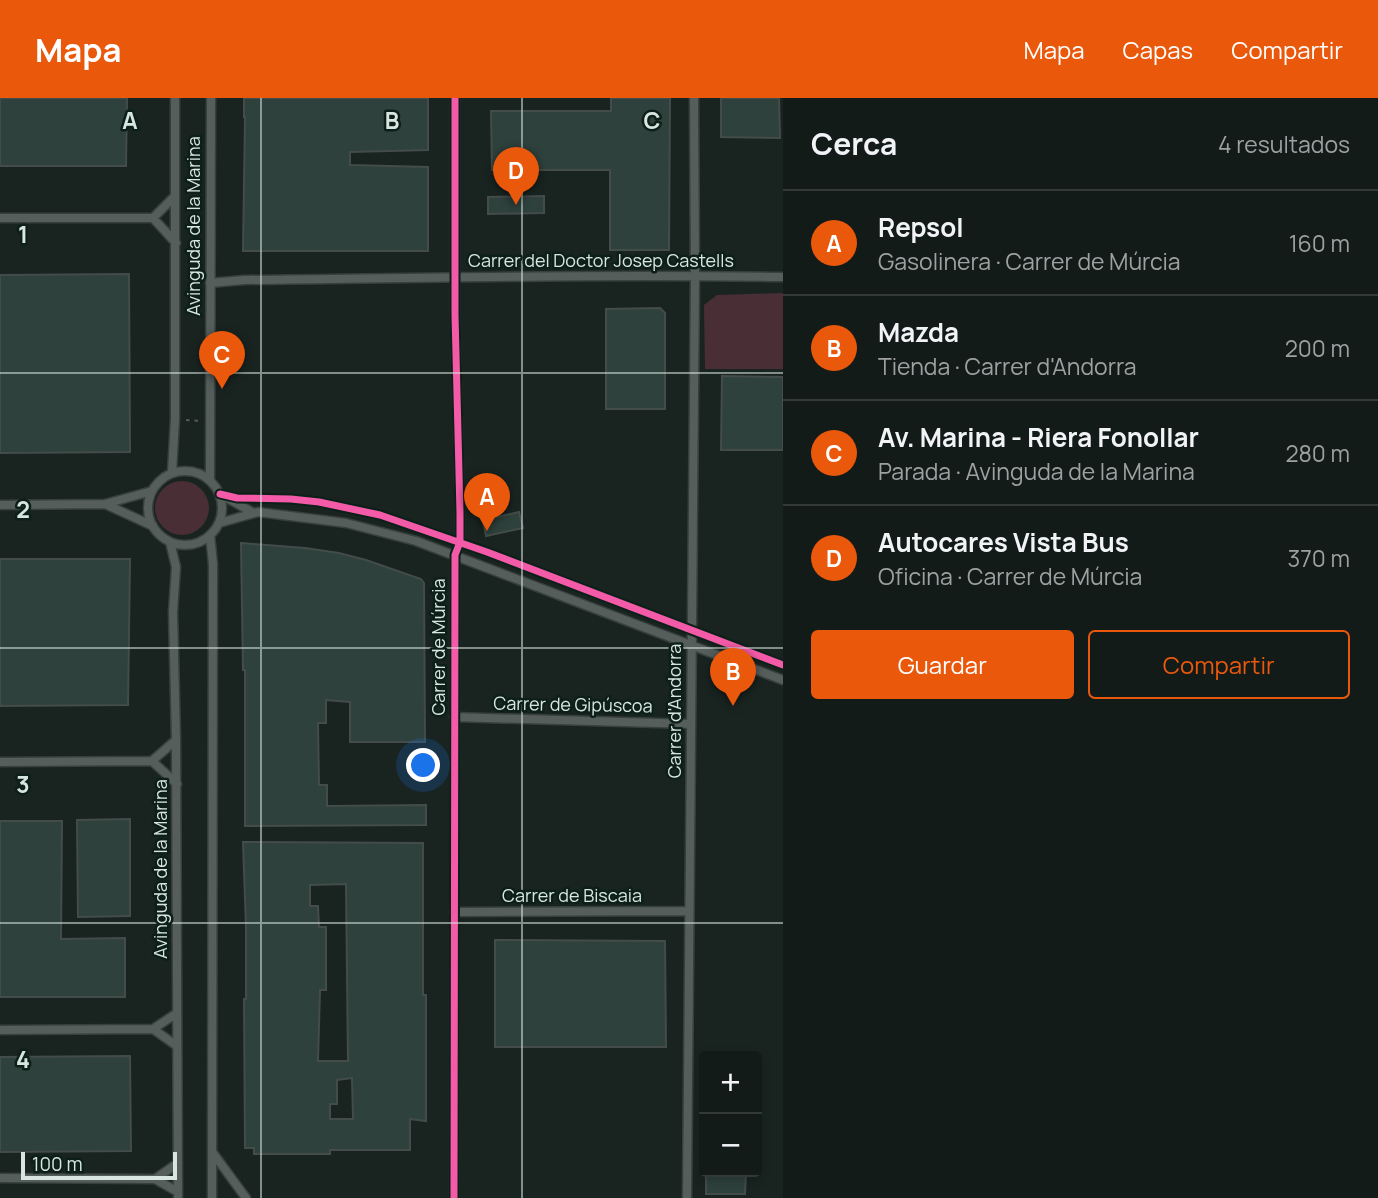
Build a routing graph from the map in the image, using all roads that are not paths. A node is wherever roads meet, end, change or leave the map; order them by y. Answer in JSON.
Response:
{"nodes":[{"id":1,"x":175,"y":98,"type":"edge"},
{"id":2,"x":211,"y":98,"type":"edge"},
{"id":3,"x":455,"y":98,"type":"edge"},
{"id":4,"x":694,"y":98,"type":"edge"},
{"id":5,"x":176,"y":196,"type":"junction"},
{"id":6,"x":0,"y":218,"type":"edge"},
{"id":7,"x":153,"y":218,"type":"junction"},
{"id":8,"x":176,"y":243,"type":"junction"},
{"id":9,"x":695,"y":276,"type":"junction"},
{"id":10,"x":783,"y":277,"type":"edge"},
{"id":11,"x":455,"y":278,"type":"junction"},
{"id":12,"x":210,"y":283,"type":"junction"},
{"id":13,"x":172,"y":472,"type":"junction"},
{"id":14,"x":210,"y":479,"type":"junction"},
{"id":15,"x":152,"y":491,"type":"junction"},
{"id":16,"x":220,"y":494,"type":"junction"},
{"id":17,"x":0,"y":505,"type":"edge"},
{"id":18,"x":105,"y":505,"type":"junction"},
{"id":19,"x":252,"y":512,"type":"junction"},
{"id":20,"x":219,"y":523,"type":"junction"},
{"id":21,"x":153,"y":526,"type":"junction"},
{"id":22,"x":210,"y":535,"type":"junction"},
{"id":23,"x":170,"y":542,"type":"junction"},
{"id":24,"x":455,"y":555,"type":"junction"},
{"id":25,"x":692,"y":645,"type":"junction"},
{"id":26,"x":783,"y":680,"type":"edge"},
{"id":27,"x":454,"y":717,"type":"junction"},
{"id":28,"x":691,"y":724,"type":"junction"},
{"id":29,"x":176,"y":740,"type":"junction"},
{"id":30,"x":152,"y":761,"type":"junction"},
{"id":31,"x":0,"y":762,"type":"edge"},
{"id":32,"x":177,"y":784,"type":"junction"},
{"id":33,"x":690,"y":911,"type":"junction"},
{"id":34,"x":454,"y":912,"type":"junction"},
{"id":35,"x":177,"y":1013,"type":"junction"},
{"id":36,"x":153,"y":1029,"type":"junction"},
{"id":37,"x":0,"y":1030,"type":"edge"},
{"id":38,"x":177,"y":1046,"type":"junction"},
{"id":39,"x":212,"y":1152,"type":"junction"},
{"id":40,"x":178,"y":1163,"type":"junction"},
{"id":41,"x":0,"y":1178,"type":"edge"},
{"id":42,"x":155,"y":1179,"type":"junction"},
{"id":43,"x":178,"y":1195,"type":"edge"},
{"id":44,"x":212,"y":1198,"type":"edge"},
{"id":45,"x":246,"y":1198,"type":"edge"},
{"id":46,"x":454,"y":1198,"type":"edge"},
{"id":47,"x":687,"y":1198,"type":"edge"}],
"edges":[{"from":1,"to":5,"type":"street","name":"Avinguda de la Marina"},
{"from":2,"to":12,"type":"street","name":"Avinguda de la Marina"},
{"from":3,"to":11,"type":"street","name":"Carrer de Múrcia"},
{"from":4,"to":9,"type":"street","name":"Carrer d'Andorra"},
{"from":5,"to":7,"type":"street"},
{"from":5,"to":8,"type":"street","name":"Avinguda de la Marina"},
{"from":6,"to":7,"type":"street"},
{"from":7,"to":8,"type":"street"},
{"from":8,"to":13,"type":"street","name":"Avinguda de la Marina"},
{"from":9,"to":10,"type":"street","name":"Carrer del Doctor Josep Castells"},
{"from":9,"to":11,"type":"street","name":"Carrer del Doctor Josep Castells"},
{"from":9,"to":25,"type":"street","name":"Carrer d'Andorra"},
{"from":11,"to":12,"type":"street","name":"Carrer del Doctor Josep Castells"},
{"from":11,"to":24,"type":"street","name":"Carrer de Múrcia"},
{"from":12,"to":14,"type":"street","name":"Avinguda de la Marina"},
{"from":13,"to":14,"type":"street"},
{"from":13,"to":15,"type":"street"},
{"from":14,"to":16,"type":"street"},
{"from":15,"to":18,"type":"street"},
{"from":15,"to":21,"type":"street"},
{"from":16,"to":19,"type":"street"},
{"from":16,"to":20,"type":"street"},
{"from":17,"to":18,"type":"street"},
{"from":18,"to":21,"type":"street"},
{"from":19,"to":20,"type":"street"},
{"from":19,"to":24,"type":"street"},
{"from":20,"to":22,"type":"street"},
{"from":21,"to":23,"type":"street"},
{"from":22,"to":23,"type":"street"},
{"from":22,"to":39,"type":"street"},
{"from":23,"to":29,"type":"street","name":"Avinguda de la Marina"},
{"from":24,"to":25,"type":"street"},
{"from":24,"to":27,"type":"street","name":"Carrer de Múrcia"},
{"from":25,"to":26,"type":"street"},
{"from":25,"to":28,"type":"street","name":"Carrer d'Andorra"},
{"from":27,"to":28,"type":"street","name":"Carrer de Gipúscoa"},
{"from":27,"to":34,"type":"street","name":"Carrer de Múrcia"},
{"from":28,"to":33,"type":"street","name":"Carrer d'Andorra"},
{"from":29,"to":30,"type":"street"},
{"from":29,"to":32,"type":"street","name":"Avinguda de la Marina"},
{"from":30,"to":31,"type":"street"},
{"from":30,"to":32,"type":"street"},
{"from":32,"to":35,"type":"street","name":"Avinguda de la Marina"},
{"from":33,"to":34,"type":"street","name":"Carrer de Biscaia"},
{"from":33,"to":47,"type":"street","name":"Carrer d'Andorra"},
{"from":34,"to":46,"type":"street","name":"Carrer de Múrcia"},
{"from":35,"to":36,"type":"street"},
{"from":35,"to":38,"type":"street","name":"Avinguda de la Marina"},
{"from":36,"to":37,"type":"street"},
{"from":36,"to":38,"type":"street"},
{"from":38,"to":40,"type":"street","name":"Avinguda de la Marina"},
{"from":39,"to":44,"type":"street"},
{"from":39,"to":45,"type":"street"},
{"from":40,"to":42,"type":"street"},
{"from":40,"to":43,"type":"street","name":"Avinguda de la Marina"},
{"from":41,"to":42,"type":"street"},
{"from":42,"to":43,"type":"street"}]}
